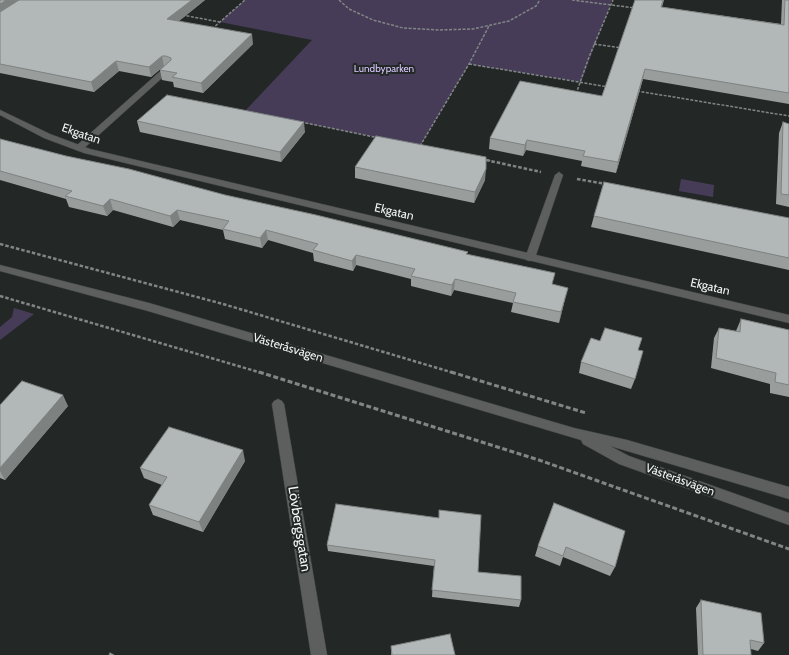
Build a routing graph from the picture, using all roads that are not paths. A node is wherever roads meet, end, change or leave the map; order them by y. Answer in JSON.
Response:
{"nodes":[{"id":1,"x":168,"y":69,"type":"edge"},
{"id":2,"x":0,"y":112,"type":"edge"},
{"id":3,"x":78,"y":148,"type":"junction"},
{"id":4,"x":559,"y":175,"type":"road end"},
{"id":5,"x":530,"y":258,"type":"junction"},
{"id":6,"x":0,"y":268,"type":"edge"},
{"id":7,"x":789,"y":319,"type":"edge"},
{"id":8,"x":278,"y":404,"type":"dead end"},
{"id":9,"x":574,"y":433,"type":"junction"},
{"id":10,"x":789,"y":493,"type":"edge"},
{"id":11,"x":789,"y":519,"type":"edge"},
{"id":12,"x":319,"y":655,"type":"edge"}],
"edges":[{"from":1,"to":3,"type":"street"},
{"from":2,"to":3,"type":"street","name":"Ekgatan"},
{"from":3,"to":5,"type":"street","name":"Ekgatan"},
{"from":4,"to":5,"type":"street"},
{"from":5,"to":7,"type":"street","name":"Ekgatan"},
{"from":6,"to":9,"type":"street","name":"Västeråsvägen"},
{"from":8,"to":12,"type":"street","name":"Lövbergsgatan"},
{"from":9,"to":10,"type":"street","name":"Västeråsvägen"},
{"from":9,"to":11,"type":"street","name":"Västeråsvägen"}]}
